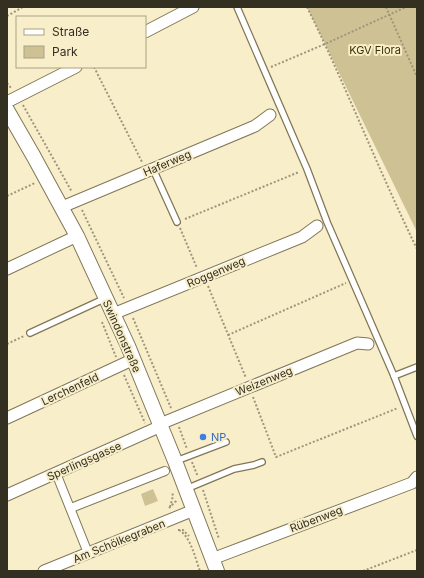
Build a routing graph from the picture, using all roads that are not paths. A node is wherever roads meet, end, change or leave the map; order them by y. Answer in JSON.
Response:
{"nodes":[{"id":1,"x":193,"y":7,"type":"edge"},
{"id":2,"x":237,"y":7,"type":"edge"},
{"id":3,"x":146,"y":31,"type":"edge"},
{"id":4,"x":74,"y":68,"type":"edge"},
{"id":5,"x":7,"y":102,"type":"edge"},
{"id":6,"x":7,"y":110,"type":"edge"},
{"id":7,"x":282,"y":111,"type":"junction"},
{"id":8,"x":270,"y":115,"type":"joint"},
{"id":9,"x":150,"y":170,"type":"junction"},
{"id":10,"x":62,"y":207,"type":"junction"},
{"id":11,"x":177,"y":222,"type":"road end"},
{"id":12,"x":322,"y":224,"type":"junction"},
{"id":13,"x":77,"y":236,"type":"junction"},
{"id":14,"x":7,"y":269,"type":"edge"},
{"id":15,"x":100,"y":301,"type":"junction"},
{"id":16,"x":113,"y":314,"type":"junction"},
{"id":17,"x":30,"y":333,"type":"road end"},
{"id":18,"x":373,"y":342,"type":"junction"},
{"id":19,"x":134,"y":359,"type":"junction"},
{"id":20,"x":417,"y":368,"type":"edge"},
{"id":21,"x":394,"y":376,"type":"junction"},
{"id":22,"x":7,"y":418,"type":"edge"},
{"id":23,"x":156,"y":427,"type":"junction"},
{"id":24,"x":417,"y":436,"type":"edge"},
{"id":25,"x":226,"y":442,"type":"dead end"},
{"id":26,"x":176,"y":462,"type":"junction"},
{"id":27,"x":262,"y":462,"type":"dead end"},
{"id":28,"x":165,"y":471,"type":"dead end"},
{"id":29,"x":56,"y":473,"type":"junction"},
{"id":30,"x":417,"y":477,"type":"edge"},
{"id":31,"x":179,"y":490,"type":"junction"},
{"id":32,"x":7,"y":495,"type":"edge"},
{"id":33,"x":71,"y":508,"type":"junction"},
{"id":34,"x":194,"y":510,"type":"junction"},
{"id":35,"x":88,"y":553,"type":"junction"},
{"id":36,"x":214,"y":565,"type":"edge"},
{"id":37,"x":69,"y":566,"type":"edge"},
{"id":38,"x":44,"y":571,"type":"edge"}],
"edges":[{"from":1,"to":3,"type":"street"},
{"from":2,"to":7,"type":"lane"},
{"from":4,"to":5,"type":"street"},
{"from":6,"to":10,"type":"street","name":"Swindonstraße"},
{"from":7,"to":8,"type":"lane"},
{"from":7,"to":12,"type":"lane"},
{"from":8,"to":9,"type":"street","name":"Haferweg"},
{"from":9,"to":10,"type":"street","name":"Haferweg"},
{"from":9,"to":11,"type":"lane"},
{"from":10,"to":13,"type":"street","name":"Swindonstraße"},
{"from":12,"to":16,"type":"street","name":"Roggenweg"},
{"from":12,"to":18,"type":"lane"},
{"from":13,"to":14,"type":"street"},
{"from":13,"to":15,"type":"street","name":"Swindonstraße"},
{"from":15,"to":16,"type":"street","name":"Swindonstraße"},
{"from":15,"to":17,"type":"lane"},
{"from":16,"to":19,"type":"street","name":"Swindonstraße"},
{"from":18,"to":21,"type":"lane"},
{"from":18,"to":23,"type":"street","name":"Weizenweg"},
{"from":19,"to":22,"type":"street","name":"Lerchenfeld"},
{"from":19,"to":23,"type":"street","name":"Swindonstraße"},
{"from":20,"to":21,"type":"lane"},
{"from":21,"to":24,"type":"lane"},
{"from":23,"to":26,"type":"street","name":"Swindonstraße"},
{"from":23,"to":29,"type":"street","name":"Sperlingsgasse"},
{"from":25,"to":26,"type":"lane"},
{"from":26,"to":31,"type":"street","name":"Swindonstraße"},
{"from":27,"to":31,"type":"lane"},
{"from":28,"to":33,"type":"street"},
{"from":29,"to":32,"type":"street","name":"Sperlingsgasse"},
{"from":29,"to":33,"type":"street"},
{"from":30,"to":36,"type":"street","name":"Rübenweg"},
{"from":31,"to":34,"type":"street","name":"Swindonstraße"},
{"from":33,"to":35,"type":"street"},
{"from":34,"to":35,"type":"street","name":"Am Schölkegraben"},
{"from":34,"to":36,"type":"street","name":"Swindonstraße"},
{"from":35,"to":37,"type":"street","name":"Am Schölkegraben"},
{"from":37,"to":38,"type":"street","name":"Am Schölkegraben"}]}
